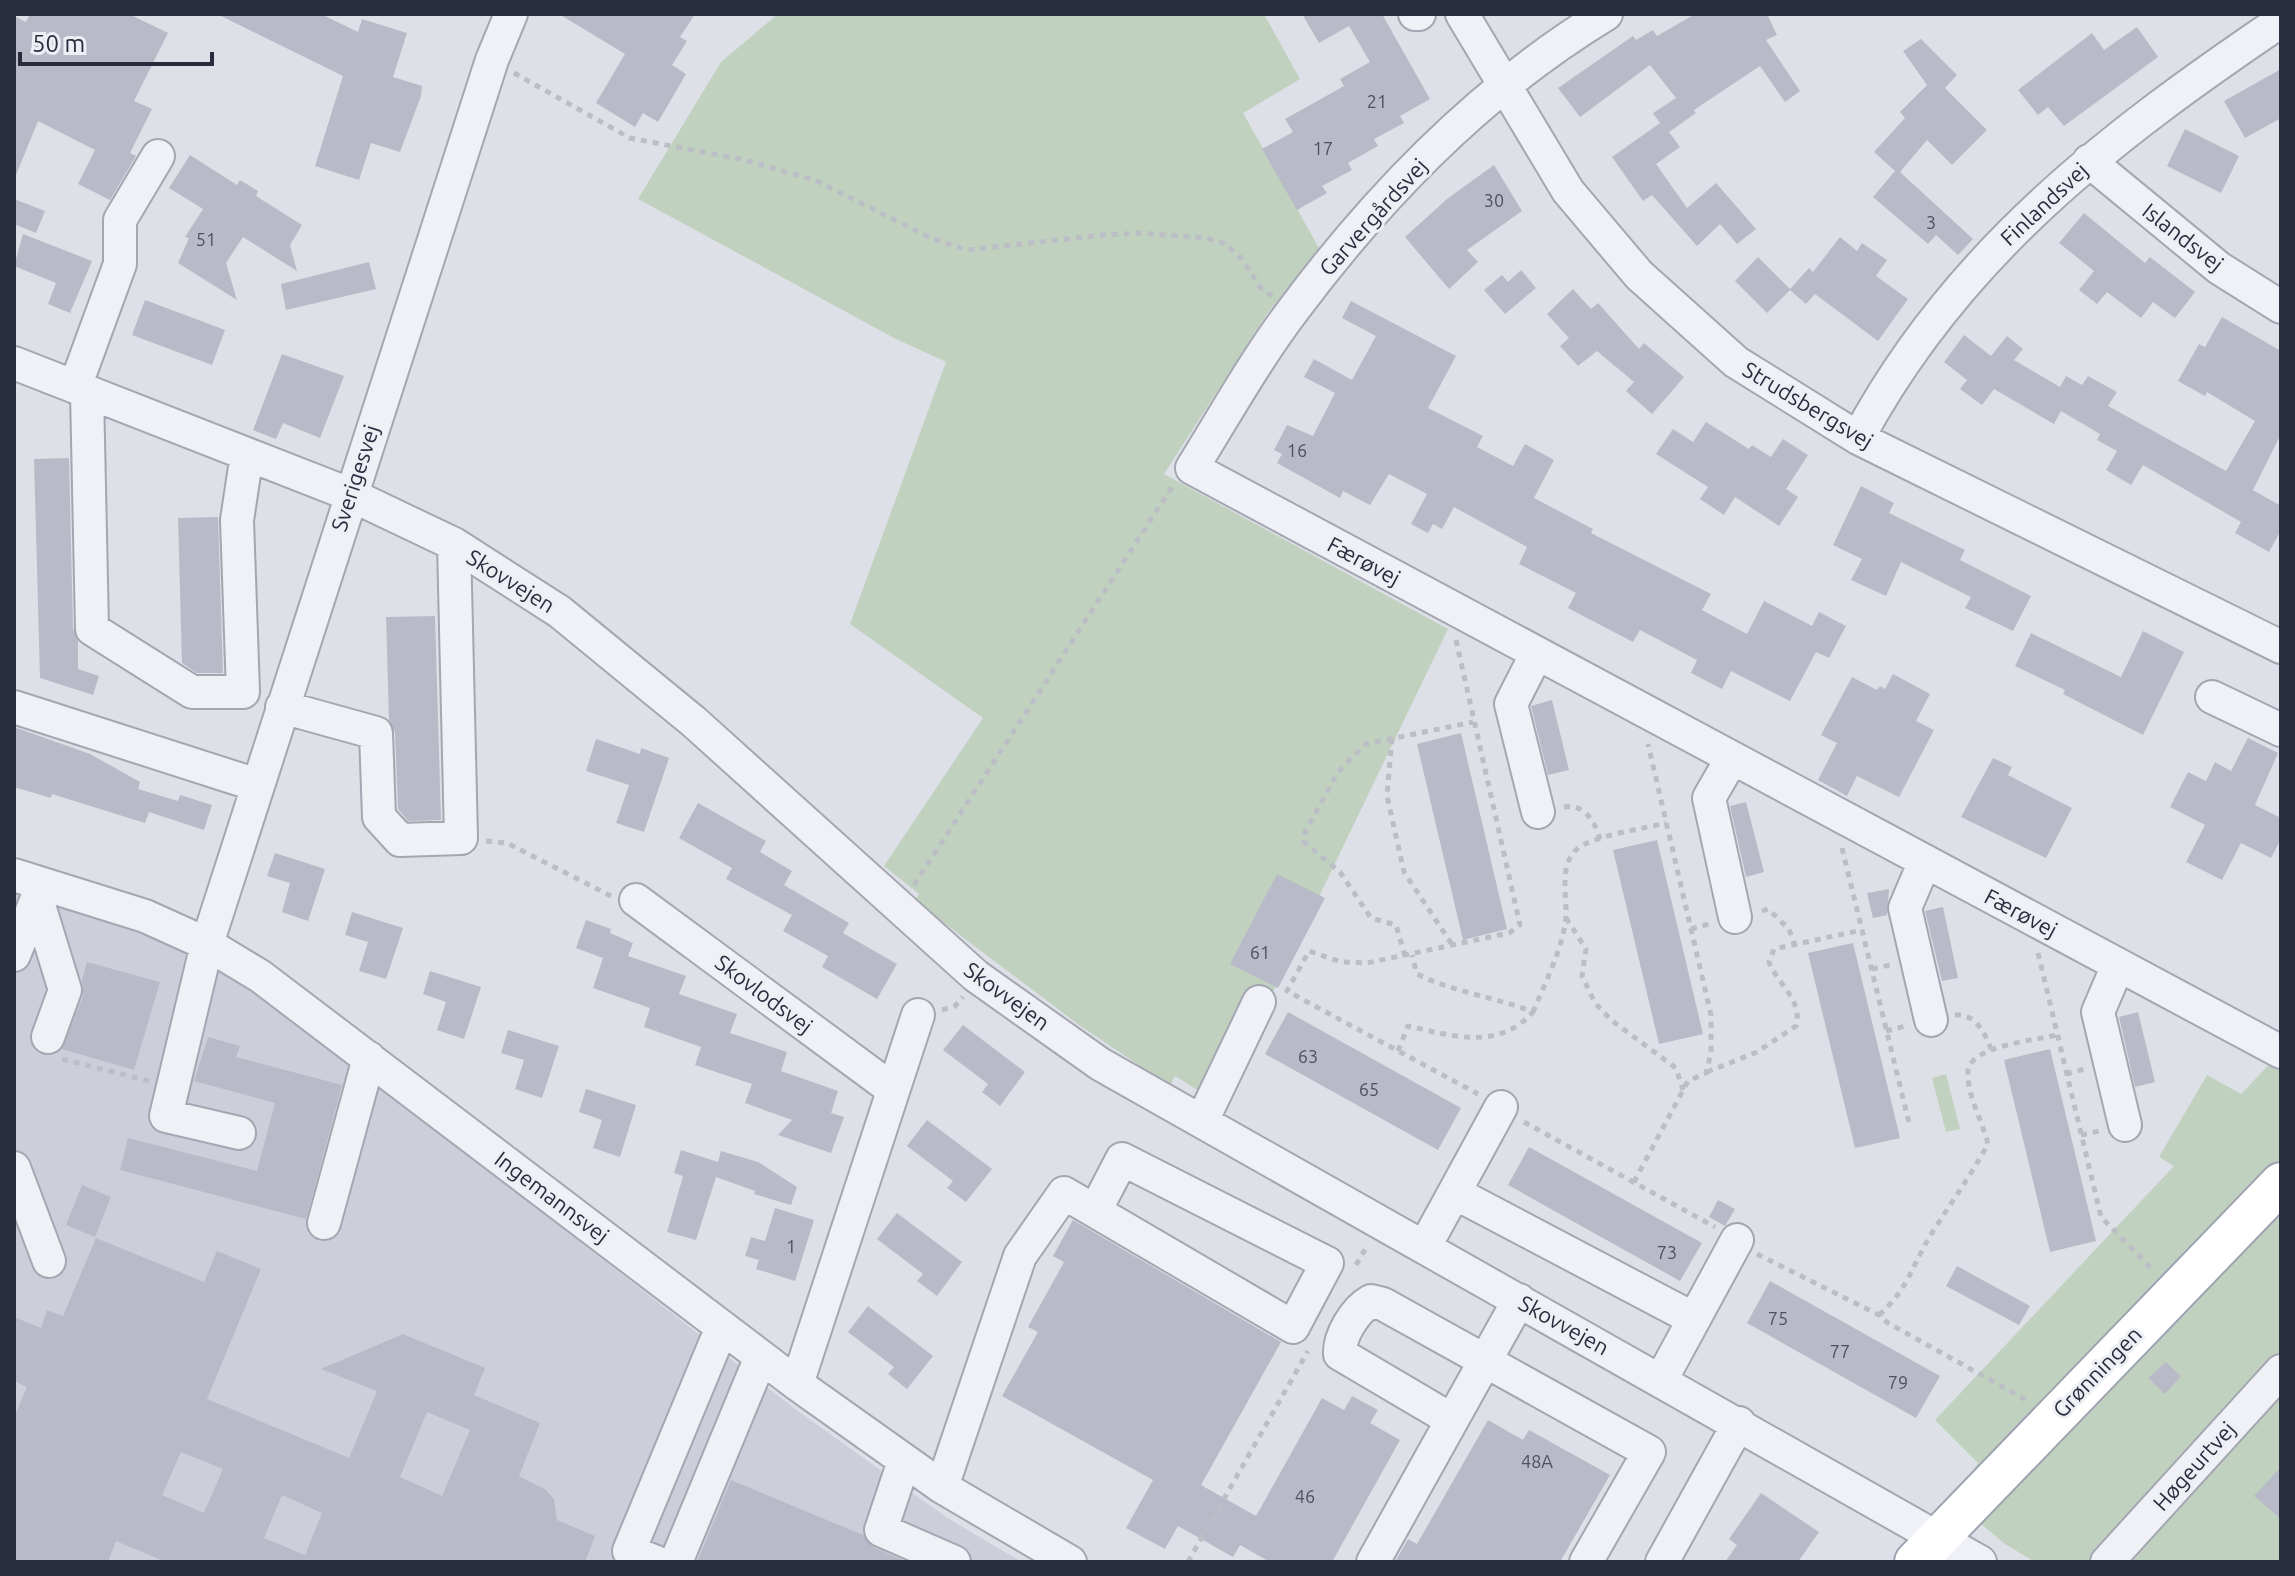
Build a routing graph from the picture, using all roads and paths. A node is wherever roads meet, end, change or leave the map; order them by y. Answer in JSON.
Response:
{"nodes":[{"id":1,"x":1462,"y":14,"type":"edge"},
{"id":2,"x":1606,"y":14,"type":"edge"},
{"id":3,"x":509,"y":15,"type":"edge"},
{"id":4,"x":2281,"y":21,"type":"edge"},
{"id":5,"x":492,"y":60,"type":"junction"},
{"id":6,"x":1503,"y":87,"type":"junction"},
{"id":7,"x":158,"y":156,"type":"dead end"},
{"id":8,"x":2089,"y":161,"type":"junction"},
{"id":9,"x":2281,"y":307,"type":"edge"},
{"id":10,"x":1293,"y":311,"type":"junction"},
{"id":11,"x":14,"y":363,"type":"edge"},
{"id":12,"x":81,"y":389,"type":"junction"},
{"id":13,"x":1858,"y":438,"type":"junction"},
{"id":14,"x":247,"y":454,"type":"junction"},
{"id":15,"x":1192,"y":468,"type":"junction"},
{"id":16,"x":349,"y":494,"type":"junction"},
{"id":17,"x":454,"y":544,"type":"junction"},
{"id":18,"x":1451,"y":607,"type":"junction"},
{"id":19,"x":2281,"y":647,"type":"edge"},
{"id":20,"x":1537,"y":653,"type":"junction"},
{"id":21,"x":2212,"y":697,"type":"dead end"},
{"id":22,"x":14,"y":707,"type":"edge"},
{"id":23,"x":282,"y":707,"type":"junction"},
{"id":24,"x":1658,"y":718,"type":"junction"},
{"id":25,"x":1473,"y":722,"type":"junction"},
{"id":26,"x":2281,"y":730,"type":"edge"},
{"id":27,"x":1392,"y":738,"type":"junction"},
{"id":28,"x":1732,"y":758,"type":"junction"},
{"id":29,"x":257,"y":785,"type":"junction"},
{"id":30,"x":1538,"y":812,"type":"joint"},
{"id":31,"x":1852,"y":822,"type":"junction"},
{"id":32,"x":1666,"y":823,"type":"junction"},
{"id":33,"x":461,"y":838,"type":"junction"},
{"id":34,"x":1600,"y":839,"type":"junction"},
{"id":35,"x":1925,"y":861,"type":"junction"},
{"id":36,"x":31,"y":886,"type":"edge"},
{"id":37,"x":636,"y":900,"type":"joint"},
{"id":38,"x":898,"y":909,"type":"junction"},
{"id":39,"x":1566,"y":917,"type":"junction"},
{"id":40,"x":1735,"y":917,"type":"joint"},
{"id":41,"x":2047,"y":927,"type":"junction"},
{"id":42,"x":1862,"y":930,"type":"junction"},
{"id":43,"x":17,"y":942,"type":"edge"},
{"id":44,"x":207,"y":944,"type":"junction"},
{"id":45,"x":1794,"y":944,"type":"junction"},
{"id":46,"x":1453,"y":946,"type":"junction"},
{"id":47,"x":1408,"y":956,"type":"junction"},
{"id":48,"x":2118,"y":965,"type":"junction"},
{"id":49,"x":976,"y":976,"type":"junction"},
{"id":50,"x":1259,"y":1002,"type":"dead end"},
{"id":51,"x":1533,"y":1012,"type":"junction"},
{"id":52,"x":918,"y":1015,"type":"joint"},
{"id":53,"x":1931,"y":1020,"type":"dead end"},
{"id":54,"x":2057,"y":1035,"type":"junction"},
{"id":55,"x":54,"y":1048,"type":"joint"},
{"id":56,"x":1398,"y":1051,"type":"junction"},
{"id":57,"x":2281,"y":1052,"type":"edge"},
{"id":58,"x":369,"y":1058,"type":"junction"},
{"id":59,"x":1706,"y":1073,"type":"junction"},
{"id":60,"x":173,"y":1087,"type":"junction"},
{"id":61,"x":892,"y":1089,"type":"junction"},
{"id":62,"x":1683,"y":1091,"type":"junction"},
{"id":63,"x":1501,"y":1107,"type":"junction"},
{"id":64,"x":1202,"y":1121,"type":"junction"},
{"id":65,"x":2125,"y":1125,"type":"dead end"},
{"id":66,"x":1910,"y":1127,"type":"dead end"},
{"id":67,"x":239,"y":1133,"type":"dead end"},
{"id":68,"x":14,"y":1168,"type":"edge"},
{"id":69,"x":1634,"y":1182,"type":"junction"},
{"id":70,"x":2281,"y":1183,"type":"edge"},
{"id":71,"x":1455,"y":1193,"type":"junction"},
{"id":72,"x":1095,"y":1211,"type":"junction"},
{"id":73,"x":1381,"y":1222,"type":"junction"},
{"id":74,"x":324,"y":1223,"type":"dead end"},
{"id":75,"x":1737,"y":1240,"type":"junction"},
{"id":76,"x":1425,"y":1246,"type":"junction"},
{"id":77,"x":49,"y":1261,"type":"dead end"},
{"id":78,"x":1350,"y":1276,"type":"dead end"},
{"id":79,"x":2175,"y":1292,"type":"junction"},
{"id":80,"x":1519,"y":1300,"type":"junction"},
{"id":81,"x":1879,"y":1315,"type":"junction"},
{"id":82,"x":1694,"y":1319,"type":"junction"},
{"id":83,"x":722,"y":1327,"type":"junction"},
{"id":84,"x":1311,"y":1344,"type":"dead end"},
{"id":85,"x":761,"y":1357,"type":"junction"},
{"id":86,"x":1484,"y":1362,"type":"junction"},
{"id":87,"x":2281,"y":1371,"type":"edge"},
{"id":88,"x":1661,"y":1380,"type":"junction"},
{"id":89,"x":797,"y":1384,"type":"junction"},
{"id":90,"x":2054,"y":1416,"type":"junction"},
{"id":91,"x":1452,"y":1420,"type":"junction"},
{"id":92,"x":1739,"y":1423,"type":"junction"},
{"id":93,"x":904,"y":1461,"type":"junction"},
{"id":94,"x":942,"y":1487,"type":"junction"},
{"id":95,"x":1926,"y":1549,"type":"edge"},
{"id":96,"x":1026,"y":1552,"type":"edge"},
{"id":97,"x":656,"y":1562,"type":"edge"},
{"id":98,"x":676,"y":1562,"type":"edge"},
{"id":99,"x":954,"y":1562,"type":"edge"},
{"id":100,"x":1070,"y":1562,"type":"edge"},
{"id":101,"x":1188,"y":1562,"type":"edge"},
{"id":102,"x":1373,"y":1562,"type":"edge"},
{"id":103,"x":1586,"y":1562,"type":"edge"},
{"id":104,"x":1662,"y":1562,"type":"edge"},
{"id":105,"x":1980,"y":1562,"type":"edge"},
{"id":106,"x":2107,"y":1562,"type":"edge"}],
"edges":[{"from":1,"to":6,"type":"street","name":"Strudsbergsvej"},
{"from":2,"to":6,"type":"street","name":"Garvergårdsvej"},
{"from":3,"to":5,"type":"street","name":"Sverigesvej"},
{"from":4,"to":8,"type":"street","name":"Finlandsvej"},
{"from":5,"to":10,"type":"path"},
{"from":5,"to":16,"type":"street","name":"Sverigesvej"},
{"from":6,"to":10,"type":"street","name":"Garvergårdsvej"},
{"from":6,"to":13,"type":"street","name":"Strudsbergsvej"},
{"from":7,"to":12,"type":"street"},
{"from":8,"to":9,"type":"street","name":"Islandsvej"},
{"from":8,"to":13,"type":"street","name":"Finlandsvej"},
{"from":10,"to":15,"type":"street","name":"Garvergårdsvej"},
{"from":11,"to":12,"type":"street","name":"Skovvejen"},
{"from":12,"to":14,"type":"street","name":"Skovvejen"},
{"from":12,"to":14,"type":"street"},
{"from":13,"to":19,"type":"street","name":"Strudsbergsvej"},
{"from":14,"to":16,"type":"street","name":"Skovvejen"},
{"from":15,"to":18,"type":"street","name":"Færøvej"},
{"from":15,"to":38,"type":"path"},
{"from":16,"to":17,"type":"street","name":"Skovvejen"},
{"from":16,"to":23,"type":"street","name":"Sverigesvej"},
{"from":17,"to":33,"type":"street"},
{"from":17,"to":38,"type":"street","name":"Skovvejen"},
{"from":18,"to":20,"type":"street","name":"Færøvej"},
{"from":18,"to":25,"type":"path"},
{"from":20,"to":24,"type":"street","name":"Færøvej"},
{"from":20,"to":30,"type":"street"},
{"from":21,"to":26,"type":"street"},
{"from":22,"to":29,"type":"street"},
{"from":23,"to":29,"type":"street","name":"Sverigesvej"},
{"from":23,"to":33,"type":"street"},
{"from":24,"to":28,"type":"street","name":"Færøvej"},
{"from":24,"to":32,"type":"path"},
{"from":25,"to":27,"type":"path"},
{"from":25,"to":46,"type":"path"},
{"from":27,"to":46,"type":"path"},
{"from":27,"to":47,"type":"path"},
{"from":28,"to":31,"type":"street","name":"Færøvej"},
{"from":28,"to":40,"type":"street"},
{"from":29,"to":44,"type":"street","name":"Sverigesvej"},
{"from":30,"to":34,"type":"path"},
{"from":31,"to":35,"type":"street","name":"Færøvej"},
{"from":31,"to":42,"type":"path"},
{"from":32,"to":34,"type":"path"},
{"from":32,"to":59,"type":"path"},
{"from":33,"to":37,"type":"path"},
{"from":34,"to":39,"type":"path"},
{"from":35,"to":41,"type":"street","name":"Færøvej"},
{"from":35,"to":53,"type":"street"},
{"from":36,"to":43,"type":"street"},
{"from":36,"to":44,"type":"street","name":"Ingemannsvej"},
{"from":36,"to":55,"type":"street"},
{"from":37,"to":61,"type":"street","name":"Skovlodsvej"},
{"from":38,"to":49,"type":"street","name":"Skovvejen"},
{"from":39,"to":51,"type":"path"},
{"from":39,"to":62,"type":"path"},
{"from":40,"to":45,"type":"path"},
{"from":41,"to":48,"type":"street","name":"Færøvej"},
{"from":41,"to":54,"type":"path"},
{"from":42,"to":45,"type":"path"},
{"from":42,"to":66,"type":"path"},
{"from":44,"to":58,"type":"street","name":"Ingemannsvej"},
{"from":44,"to":60,"type":"street","name":"Sverigesvej"},
{"from":45,"to":59,"type":"path"},
{"from":46,"to":47,"type":"path"},
{"from":47,"to":51,"type":"path"},
{"from":47,"to":56,"type":"path"},
{"from":48,"to":57,"type":"street","name":"Færøvej"},
{"from":48,"to":65,"type":"street"},
{"from":49,"to":52,"type":"path"},
{"from":49,"to":64,"type":"street","name":"Skovvejen"},
{"from":50,"to":64,"type":"street"},
{"from":51,"to":56,"type":"path"},
{"from":52,"to":61,"type":"street"},
{"from":54,"to":79,"type":"path"},
{"from":54,"to":81,"type":"path"},
{"from":55,"to":60,"type":"path"},
{"from":56,"to":63,"type":"path"},
{"from":58,"to":74,"type":"street"},
{"from":58,"to":83,"type":"street","name":"Ingemannsvej"},
{"from":59,"to":62,"type":"path"},
{"from":60,"to":67,"type":"street","name":"Sverigesvej"},
{"from":61,"to":89,"type":"street"},
{"from":62,"to":69,"type":"path"},
{"from":63,"to":69,"type":"path"},
{"from":63,"to":71,"type":"street"},
{"from":64,"to":73,"type":"street","name":"Skovvejen"},
{"from":68,"to":77,"type":"street"},
{"from":69,"to":75,"type":"path"},
{"from":70,"to":79,"type":"main road","name":"Grønningen"},
{"from":71,"to":76,"type":"street"},
{"from":71,"to":82,"type":"street"},
{"from":72,"to":72,"type":"street"},
{"from":72,"to":94,"type":"street"},
{"from":73,"to":76,"type":"street","name":"Skovvejen"},
{"from":73,"to":78,"type":"path"},
{"from":75,"to":81,"type":"path"},
{"from":75,"to":82,"type":"street"},
{"from":76,"to":80,"type":"street","name":"Skovvejen"},
{"from":79,"to":90,"type":"main road","name":"Grønningen"},
{"from":80,"to":86,"type":"street"},
{"from":80,"to":88,"type":"street","name":"Skovvejen"},
{"from":81,"to":90,"type":"path"},
{"from":82,"to":88,"type":"street"},
{"from":83,"to":85,"type":"street","name":"Ingemannsvej"},
{"from":83,"to":97,"type":"street"},
{"from":84,"to":101,"type":"path"},
{"from":85,"to":89,"type":"street","name":"Ingemannsvej"},
{"from":85,"to":98,"type":"street"},
{"from":86,"to":91,"type":"street"},
{"from":86,"to":91,"type":"street"},
{"from":86,"to":103,"type":"street"},
{"from":87,"to":106,"type":"street","name":"Høgeurtvej"},
{"from":88,"to":92,"type":"street","name":"Skovvejen"},
{"from":89,"to":93,"type":"street","name":"Ingemannsvej"},
{"from":90,"to":95,"type":"main road","name":"Grønningen"},
{"from":91,"to":102,"type":"street"},
{"from":92,"to":95,"type":"street","name":"Skovvejen"},
{"from":92,"to":104,"type":"street"},
{"from":93,"to":94,"type":"street","name":"Ingemannsvej"},
{"from":93,"to":99,"type":"street"},
{"from":94,"to":96,"type":"street","name":"Ingemannsvej"},
{"from":95,"to":105,"type":"street","name":"Skovvejen"},
{"from":96,"to":100,"type":"street","name":"Ingemannsvej"}]}
